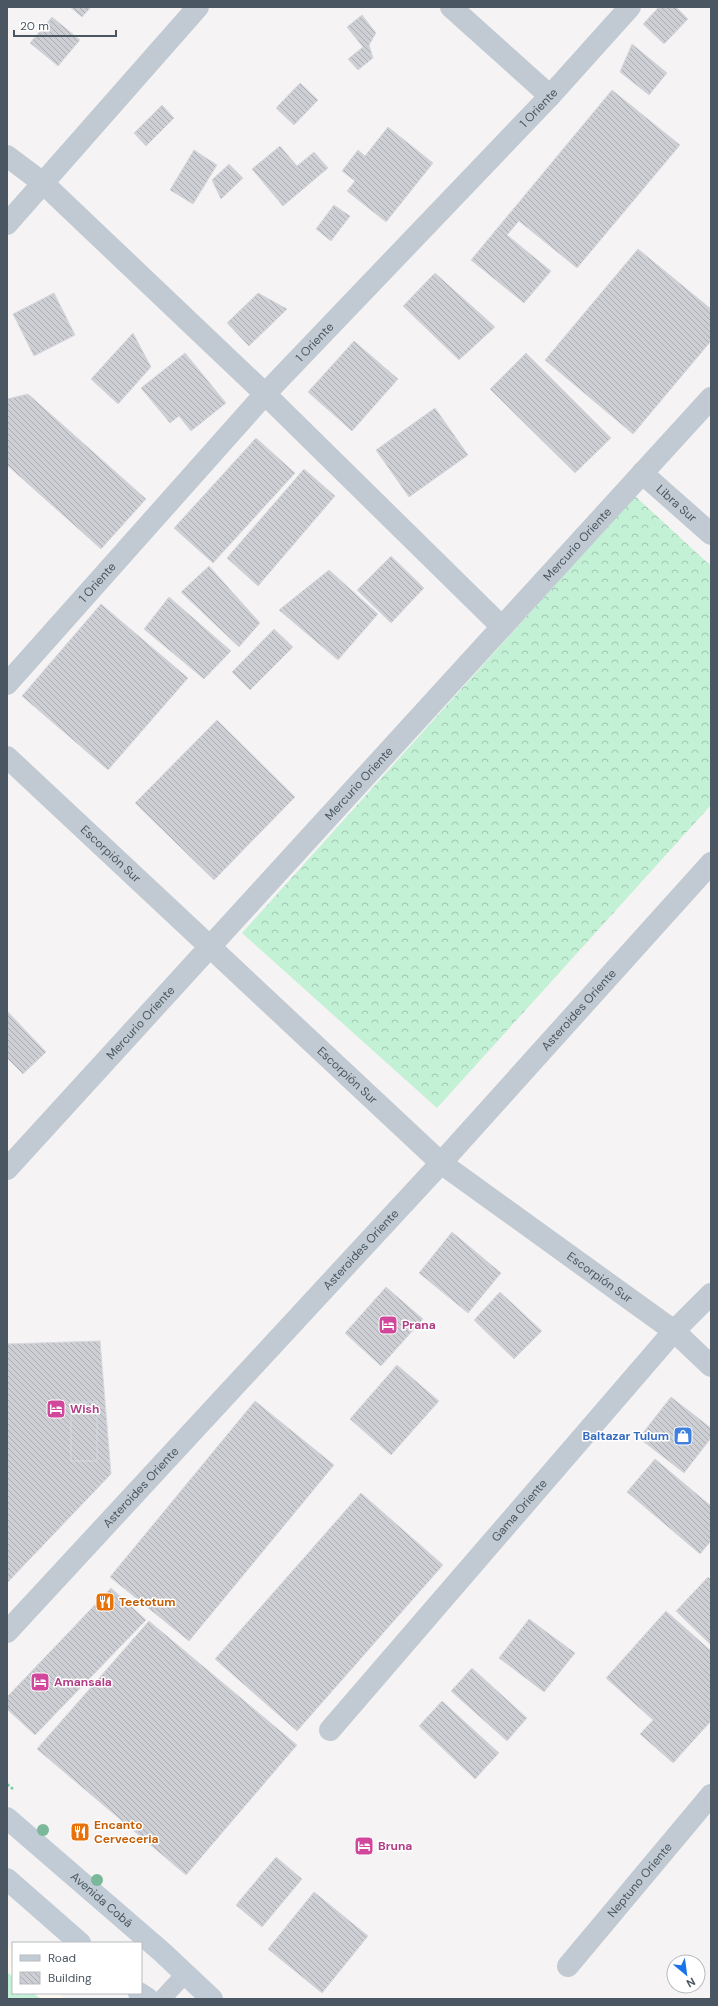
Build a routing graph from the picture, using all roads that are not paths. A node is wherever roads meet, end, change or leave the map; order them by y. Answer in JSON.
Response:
{"nodes":[{"id":1,"x":198,"y":7,"type":"edge"},
{"id":2,"x":451,"y":7,"type":"edge"},
{"id":3,"x":630,"y":7,"type":"edge"},
{"id":4,"x":550,"y":96,"type":"junction"},
{"id":5,"x":7,"y":156,"type":"edge"},
{"id":6,"x":43,"y":183,"type":"junction"},
{"id":7,"x":7,"y":224,"type":"edge"},
{"id":8,"x":265,"y":394,"type":"junction"},
{"id":9,"x":711,"y":398,"type":"edge"},
{"id":10,"x":642,"y":473,"type":"junction"},
{"id":11,"x":711,"y":534,"type":"edge"},
{"id":12,"x":502,"y":627,"type":"junction"},
{"id":13,"x":7,"y":684,"type":"edge"},
{"id":14,"x":7,"y":757,"type":"edge"},
{"id":15,"x":711,"y":863,"type":"edge"},
{"id":16,"x":210,"y":948,"type":"junction"},
{"id":17,"x":440,"y":1163,"type":"junction"},
{"id":18,"x":7,"y":1169,"type":"edge"},
{"id":19,"x":711,"y":1294,"type":"edge"},
{"id":20,"x":674,"y":1331,"type":"junction"},
{"id":21,"x":711,"y":1366,"type":"edge"},
{"id":22,"x":7,"y":1632,"type":"edge"},
{"id":23,"x":330,"y":1730,"type":"dead end"},
{"id":24,"x":711,"y":1795,"type":"edge"},
{"id":25,"x":7,"y":1818,"type":"edge"},
{"id":26,"x":7,"y":1879,"type":"edge"},
{"id":27,"x":79,"y":1942,"type":"edge"},
{"id":28,"x":568,"y":1966,"type":"dead end"},
{"id":29,"x":184,"y":1974,"type":"junction"},
{"id":30,"x":162,"y":1999,"type":"edge"},
{"id":31,"x":212,"y":1999,"type":"edge"}],
"edges":[{"from":1,"to":6,"type":"street"},
{"from":2,"to":4,"type":"street"},
{"from":3,"to":4,"type":"street","name":"1 Oriente"},
{"from":4,"to":8,"type":"street","name":"1 Oriente"},
{"from":5,"to":6,"type":"street"},
{"from":6,"to":7,"type":"street"},
{"from":6,"to":8,"type":"street"},
{"from":8,"to":12,"type":"street"},
{"from":8,"to":13,"type":"street","name":"1 Oriente"},
{"from":9,"to":10,"type":"street","name":"Mercurio Oriente"},
{"from":10,"to":11,"type":"street","name":"Libra Sur"},
{"from":10,"to":12,"type":"street","name":"Mercurio Oriente"},
{"from":12,"to":16,"type":"street","name":"Mercurio Oriente"},
{"from":14,"to":16,"type":"street","name":"Escorpión Sur"},
{"from":15,"to":17,"type":"street","name":"Asteroides Oriente"},
{"from":16,"to":17,"type":"street","name":"Escorpión Sur"},
{"from":16,"to":18,"type":"street","name":"Mercurio Oriente"},
{"from":17,"to":20,"type":"street","name":"Escorpión Sur"},
{"from":17,"to":22,"type":"street","name":"Asteroides Oriente"},
{"from":19,"to":20,"type":"street","name":"Gama Oriente"},
{"from":20,"to":21,"type":"street","name":"Escorpión Sur"},
{"from":20,"to":23,"type":"street","name":"Gama Oriente"},
{"from":24,"to":28,"type":"street","name":"Neptuno Oriente"},
{"from":25,"to":29,"type":"main road","name":"Avenida Cobá"},
{"from":26,"to":27,"type":"main road"},
{"from":29,"to":30,"type":"lane"},
{"from":29,"to":31,"type":"main road","name":"Avenida Cobá"}]}
